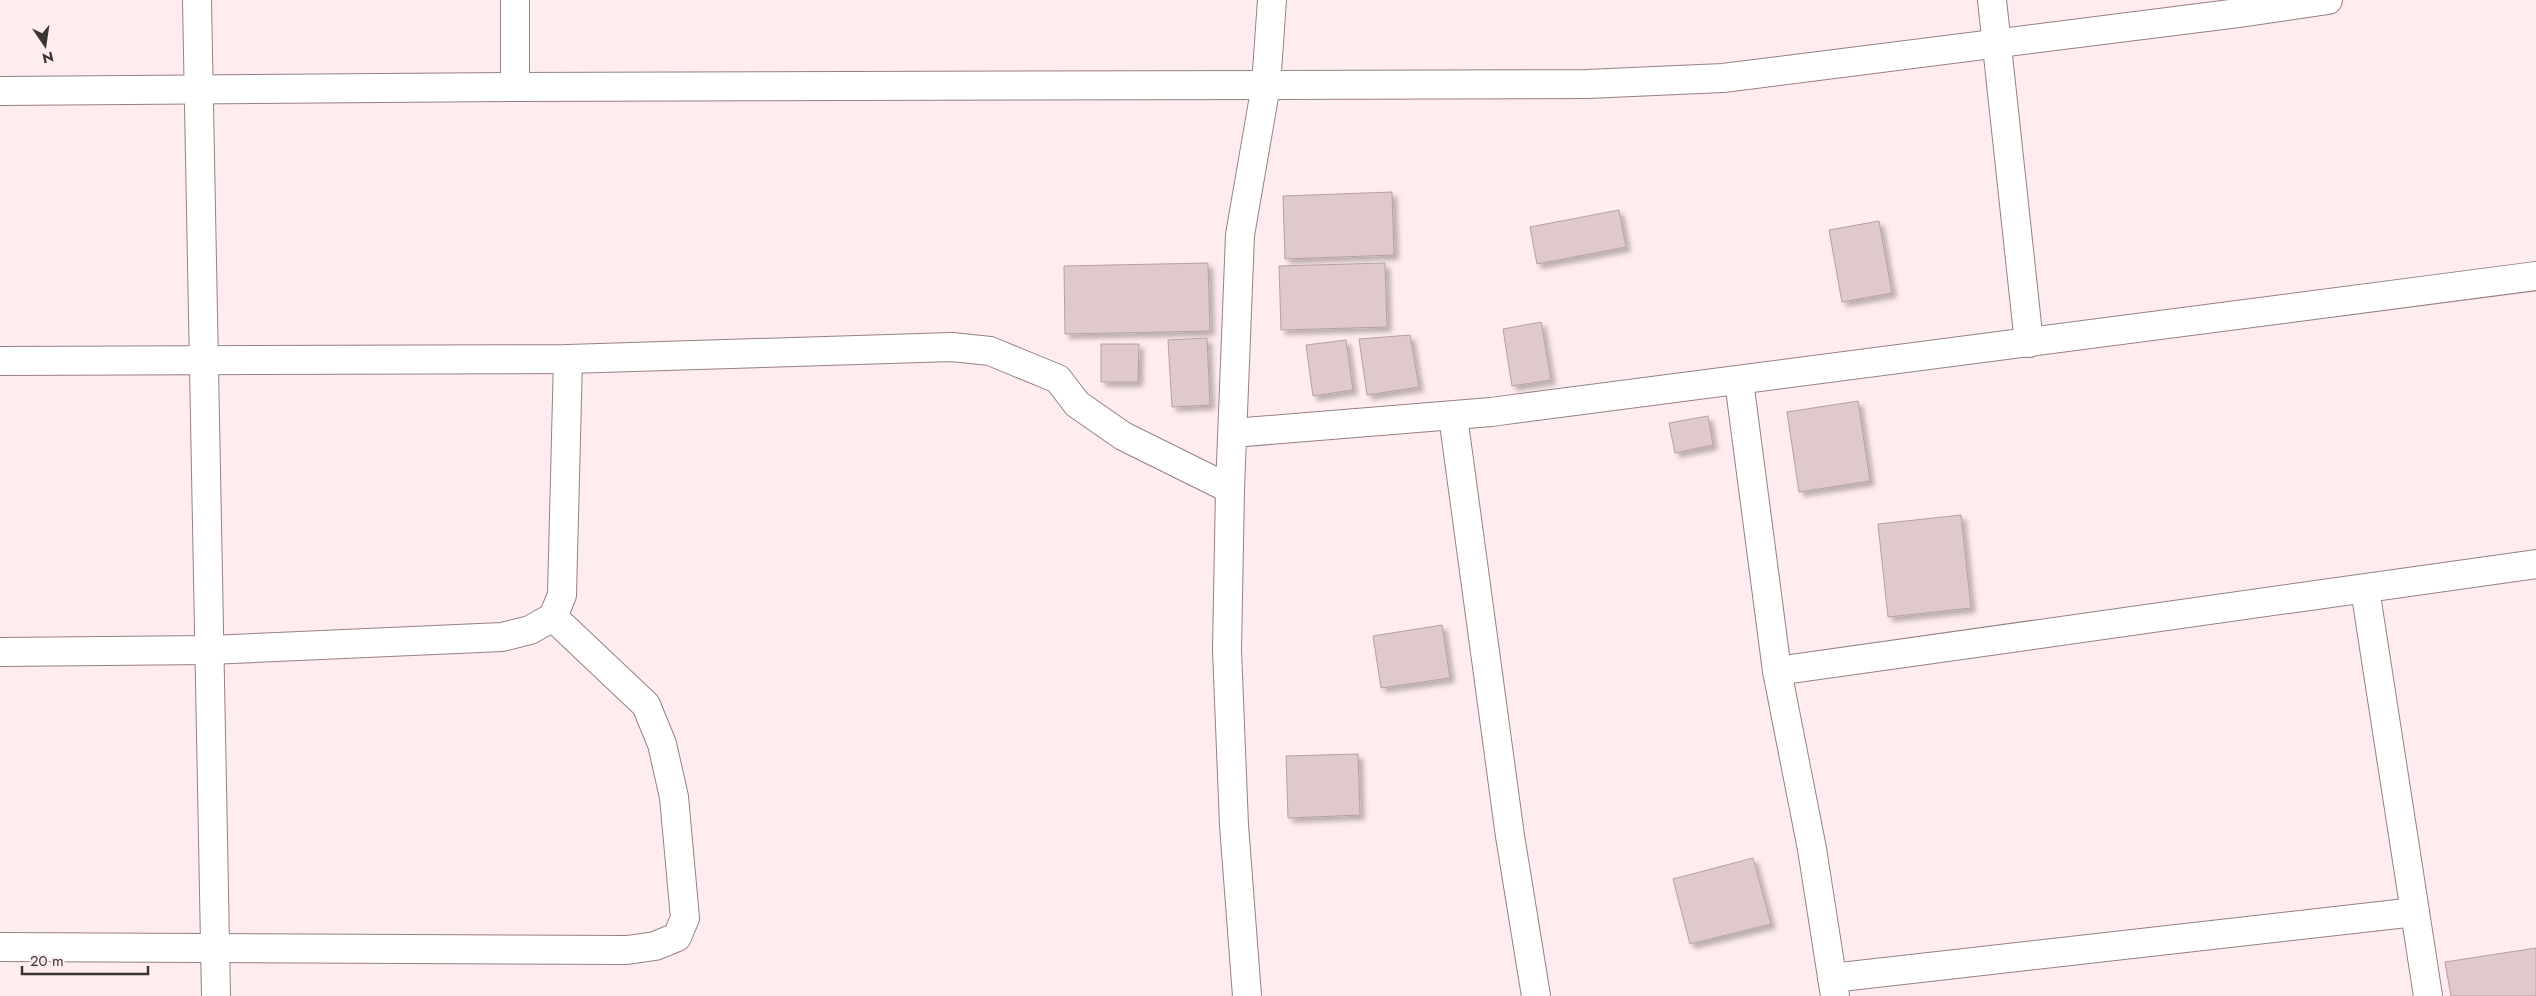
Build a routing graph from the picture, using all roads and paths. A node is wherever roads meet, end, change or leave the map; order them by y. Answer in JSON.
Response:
{"nodes":[{"id":1,"x":197,"y":0,"type":"edge"},
{"id":2,"x":515,"y":0,"type":"edge"},
{"id":3,"x":1272,"y":0,"type":"edge"},
{"id":4,"x":1992,"y":0,"type":"edge"},
{"id":5,"x":2328,"y":0,"type":"edge"},
{"id":6,"x":2293,"y":2,"type":"edge"},
{"id":7,"x":1998,"y":44,"type":"junction"},
{"id":8,"x":1266,"y":85,"type":"junction"},
{"id":9,"x":515,"y":87,"type":"junction"},
{"id":10,"x":198,"y":91,"type":"junction"},
{"id":11,"x":0,"y":92,"type":"edge"},
{"id":12,"x":2536,"y":276,"type":"edge"},
{"id":13,"x":2028,"y":343,"type":"junction"},
{"id":14,"x":568,"y":359,"type":"junction"},
{"id":15,"x":204,"y":360,"type":"junction"},
{"id":16,"x":0,"y":361,"type":"edge"},
{"id":17,"x":1738,"y":381,"type":"junction"},
{"id":18,"x":1452,"y":416,"type":"junction"},
{"id":19,"x":1233,"y":433,"type":"junction"},
{"id":20,"x":1230,"y":489,"type":"junction"},
{"id":21,"x":2536,"y":564,"type":"edge"},
{"id":22,"x":2364,"y":589,"type":"junction"},
{"id":23,"x":553,"y":617,"type":"junction"},
{"id":24,"x":209,"y":650,"type":"junction"},
{"id":25,"x":0,"y":652,"type":"edge"},
{"id":26,"x":1777,"y":671,"type":"junction"},
{"id":27,"x":2415,"y":912,"type":"junction"},
{"id":28,"x":0,"y":947,"type":"edge"},
{"id":29,"x":215,"y":947,"type":"junction"},
{"id":30,"x":1833,"y":987,"type":"edge"},
{"id":31,"x":216,"y":996,"type":"edge"},
{"id":32,"x":1247,"y":996,"type":"edge"},
{"id":33,"x":1536,"y":996,"type":"edge"},
{"id":34,"x":2428,"y":996,"type":"edge"}],
"edges":[{"from":1,"to":10,"type":"street"},
{"from":2,"to":9,"type":"street"},
{"from":3,"to":8,"type":"street"},
{"from":4,"to":7,"type":"street"},
{"from":5,"to":6,"type":"street"},
{"from":6,"to":7,"type":"street"},
{"from":7,"to":8,"type":"street"},
{"from":7,"to":13,"type":"street"},
{"from":8,"to":9,"type":"street"},
{"from":8,"to":19,"type":"street"},
{"from":9,"to":10,"type":"street"},
{"from":10,"to":11,"type":"street"},
{"from":10,"to":15,"type":"street"},
{"from":12,"to":13,"type":"street"},
{"from":13,"to":17,"type":"street"},
{"from":14,"to":15,"type":"street"},
{"from":14,"to":20,"type":"street"},
{"from":14,"to":23,"type":"street"},
{"from":15,"to":16,"type":"street"},
{"from":15,"to":24,"type":"street"},
{"from":17,"to":18,"type":"street"},
{"from":17,"to":26,"type":"street"},
{"from":18,"to":19,"type":"street"},
{"from":18,"to":33,"type":"street"},
{"from":19,"to":20,"type":"street"},
{"from":20,"to":32,"type":"street"},
{"from":21,"to":22,"type":"street"},
{"from":22,"to":26,"type":"street"},
{"from":22,"to":27,"type":"street"},
{"from":23,"to":24,"type":"street"},
{"from":23,"to":29,"type":"street"},
{"from":24,"to":25,"type":"street"},
{"from":24,"to":29,"type":"street"},
{"from":26,"to":30,"type":"street"},
{"from":27,"to":30,"type":"street"},
{"from":27,"to":34,"type":"street"},
{"from":28,"to":29,"type":"street"},
{"from":29,"to":31,"type":"street"}]}
